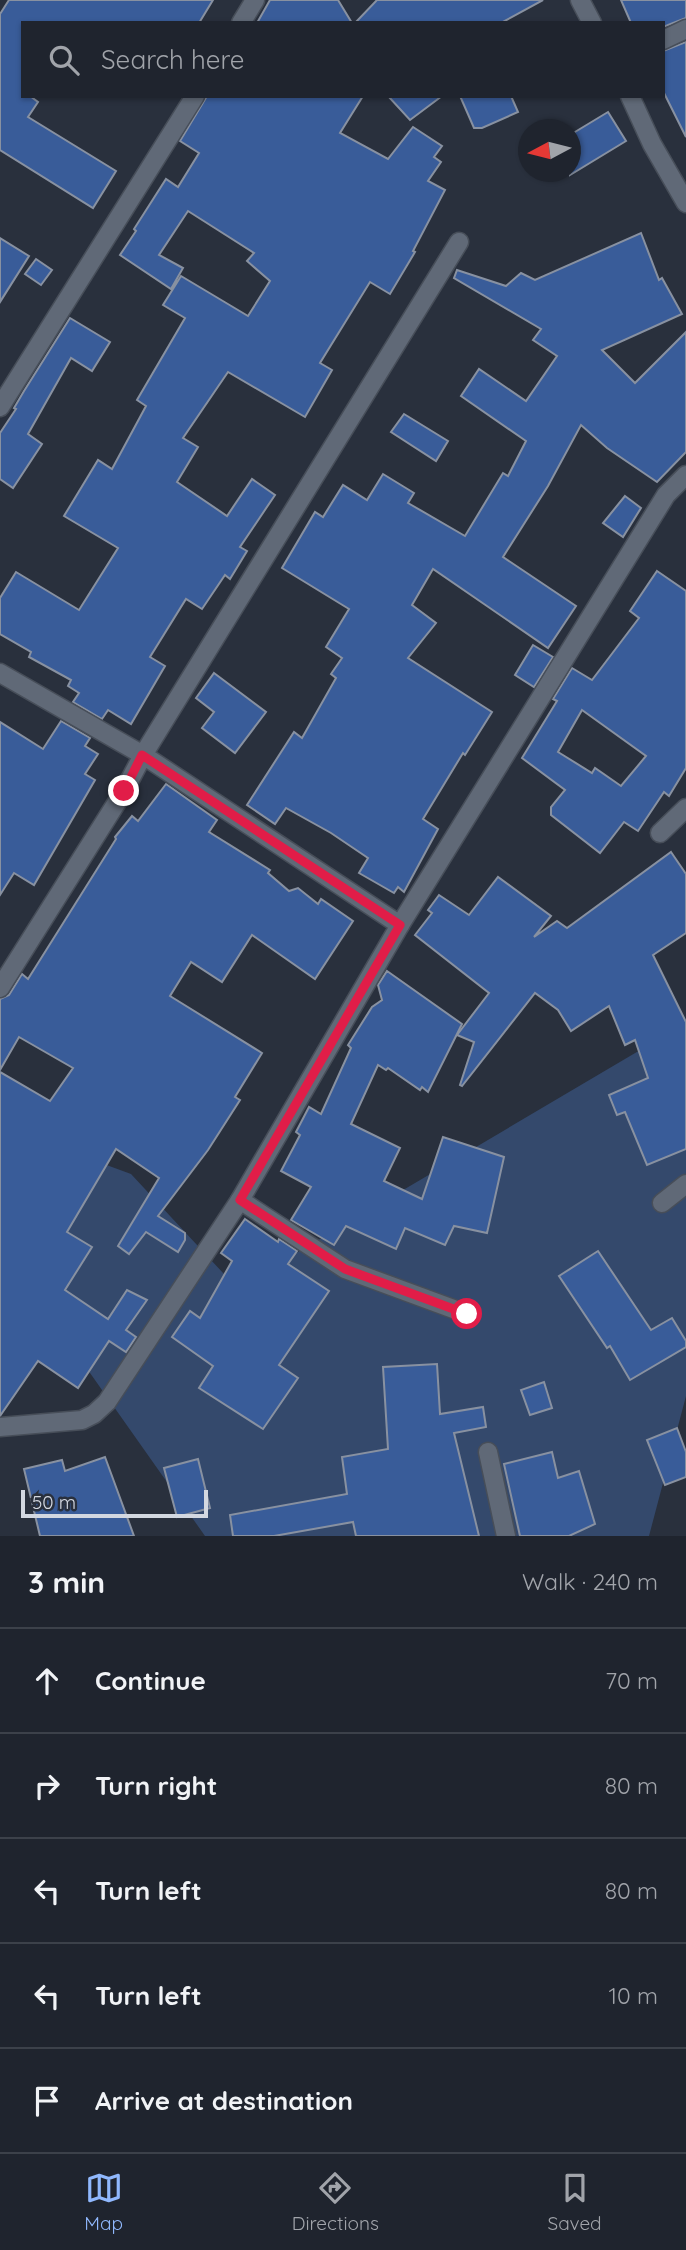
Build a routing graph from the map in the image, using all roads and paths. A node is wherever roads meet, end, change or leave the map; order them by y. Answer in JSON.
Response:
{"nodes":[{"id":1,"x":255,"y":0,"type":"edge"},
{"id":2,"x":580,"y":0,"type":"edge"},
{"id":3,"x":242,"y":21,"type":"edge"},
{"id":4,"x":591,"y":21,"type":"edge"},
{"id":5,"x":686,"y":29,"type":"edge"},
{"id":6,"x":665,"y":39,"type":"edge"},
{"id":7,"x":194,"y":98,"type":"edge"},
{"id":8,"x":631,"y":98,"type":"edge"},
{"id":9,"x":686,"y":202,"type":"edge"},
{"id":10,"x":459,"y":242,"type":"dead end"},
{"id":11,"x":0,"y":407,"type":"edge"},
{"id":12,"x":686,"y":475,"type":"edge"},
{"id":13,"x":0,"y":673,"type":"edge"},
{"id":14,"x":142,"y":755,"type":"junction"},
{"id":15,"x":686,"y":808,"type":"edge"},
{"id":16,"x":660,"y":833,"type":"dead end"},
{"id":17,"x":400,"y":925,"type":"junction"},
{"id":18,"x":0,"y":988,"type":"edge"},
{"id":19,"x":686,"y":1184,"type":"edge"},
{"id":20,"x":240,"y":1200,"type":"junction"},
{"id":21,"x":662,"y":1203,"type":"dead end"},
{"id":22,"x":467,"y":1314,"type":"dead end"},
{"id":23,"x":0,"y":1427,"type":"edge"},
{"id":24,"x":488,"y":1452,"type":"dead end"},
{"id":25,"x":506,"y":1536,"type":"edge"}],
"edges":[{"from":1,"to":3,"type":"street"},
{"from":2,"to":4,"type":"street"},
{"from":5,"to":6,"type":"street"},
{"from":7,"to":11,"type":"street"},
{"from":8,"to":9,"type":"street"},
{"from":10,"to":14,"type":"street"},
{"from":12,"to":17,"type":"street"},
{"from":13,"to":14,"type":"street"},
{"from":14,"to":17,"type":"street"},
{"from":14,"to":18,"type":"street"},
{"from":15,"to":16,"type":"street"},
{"from":17,"to":20,"type":"street"},
{"from":19,"to":21,"type":"street"},
{"from":20,"to":22,"type":"street"},
{"from":20,"to":23,"type":"street"},
{"from":24,"to":25,"type":"street"}]}
